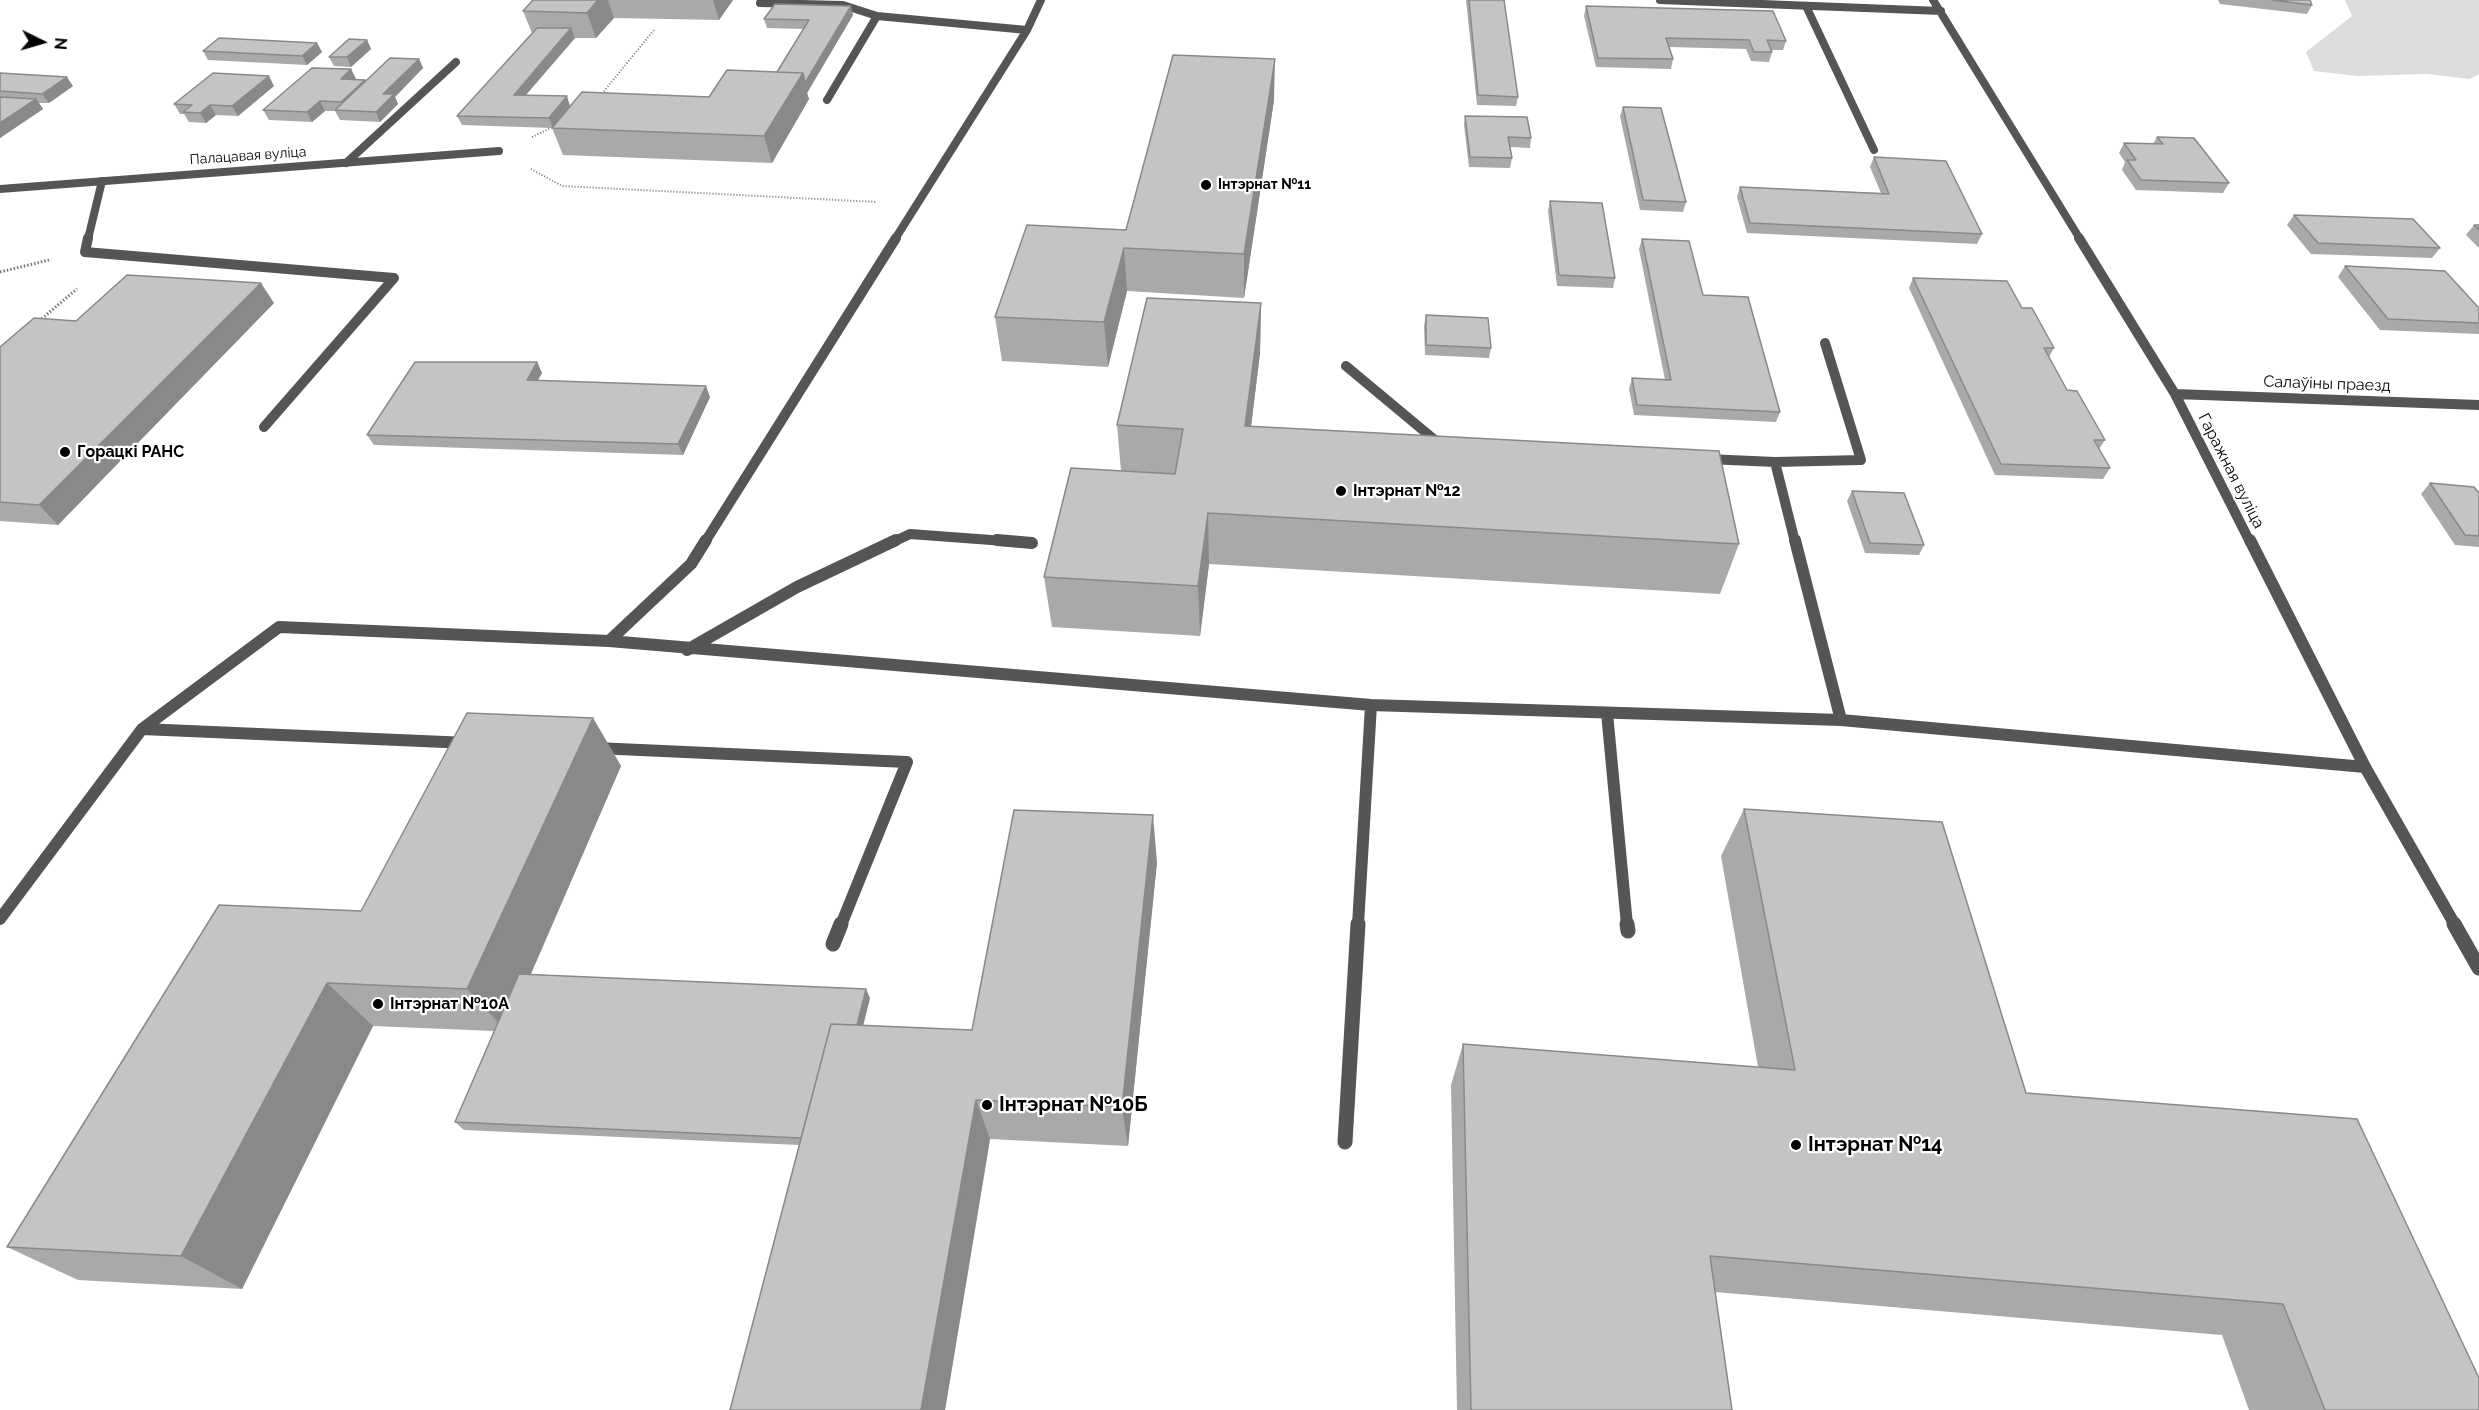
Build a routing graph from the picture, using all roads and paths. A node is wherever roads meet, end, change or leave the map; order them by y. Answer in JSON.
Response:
{"nodes":[{"id":1,"x":1041,"y":0,"type":"edge"},
{"id":2,"x":1660,"y":0,"type":"edge"},
{"id":3,"x":1933,"y":0,"type":"edge"},
{"id":4,"x":759,"y":3,"type":"dead end"},
{"id":5,"x":1806,"y":6,"type":"junction"},
{"id":6,"x":1941,"y":11,"type":"junction"},
{"id":7,"x":877,"y":16,"type":"junction"},
{"id":8,"x":654,"y":30,"type":"dead end"},
{"id":9,"x":1027,"y":30,"type":"junction"},
{"id":10,"x":456,"y":62,"type":"dead end"},
{"id":11,"x":827,"y":100,"type":"dead end"},
{"id":12,"x":594,"y":103,"type":"edge"},
{"id":13,"x":557,"y":125,"type":"edge"},
{"id":14,"x":1874,"y":150,"type":"dead end"},
{"id":15,"x":498,"y":151,"type":"junction"},
{"id":16,"x":346,"y":163,"type":"junction"},
{"id":17,"x":102,"y":181,"type":"junction"},
{"id":18,"x":0,"y":189,"type":"edge"},
{"id":19,"x":918,"y":204,"type":"junction"},
{"id":20,"x":85,"y":252,"type":"junction"},
{"id":21,"x":120,"y":255,"type":"junction"},
{"id":22,"x":0,"y":272,"type":"edge"},
{"id":23,"x":37,"y":323,"type":"edge"},
{"id":24,"x":1825,"y":343,"type":"dead end"},
{"id":25,"x":1346,"y":366,"type":"dead end"},
{"id":26,"x":2175,"y":394,"type":"junction"},
{"id":27,"x":2479,"y":405,"type":"edge"},
{"id":28,"x":264,"y":427,"type":"dead end"},
{"id":29,"x":1457,"y":450,"type":"edge"},
{"id":30,"x":1693,"y":459,"type":"edge"},
{"id":31,"x":1776,"y":462,"type":"junction"},
{"id":32,"x":1032,"y":543,"type":"dead end"},
{"id":33,"x":609,"y":641,"type":"junction"},
{"id":34,"x":687,"y":650,"type":"junction"},
{"id":35,"x":1371,"y":705,"type":"junction"},
{"id":36,"x":1607,"y":712,"type":"junction"},
{"id":37,"x":1841,"y":720,"type":"junction"},
{"id":38,"x":142,"y":729,"type":"junction"},
{"id":39,"x":477,"y":743,"type":"edge"},
{"id":40,"x":584,"y":748,"type":"dead end"},
{"id":41,"x":2365,"y":767,"type":"junction"},
{"id":42,"x":0,"y":919,"type":"edge"},
{"id":43,"x":1628,"y":931,"type":"dead end"},
{"id":44,"x":833,"y":944,"type":"dead end"},
{"id":45,"x":2479,"y":968,"type":"edge"},
{"id":46,"x":1345,"y":1142,"type":"dead end"}],
"edges":[{"from":1,"to":9,"type":"street"},
{"from":2,"to":5,"type":"street"},
{"from":3,"to":6,"type":"street","name":"Гаражная вуліца"},
{"from":4,"to":7,"type":"street"},
{"from":5,"to":6,"type":"street"},
{"from":5,"to":14,"type":"street"},
{"from":6,"to":26,"type":"street","name":"Гаражная вуліца"},
{"from":7,"to":9,"type":"street"},
{"from":7,"to":11,"type":"street"},
{"from":8,"to":12,"type":"path"},
{"from":9,"to":19,"type":"street"},
{"from":10,"to":16,"type":"street"},
{"from":13,"to":15,"type":"path"},
{"from":15,"to":16,"type":"street","name":"Палацавая вуліца"},
{"from":15,"to":19,"type":"path"},
{"from":16,"to":17,"type":"street","name":"Палацавая вуліца"},
{"from":17,"to":18,"type":"street","name":"Палацавая вуліца"},
{"from":17,"to":20,"type":"street"},
{"from":19,"to":33,"type":"street"},
{"from":20,"to":21,"type":"street"},
{"from":20,"to":22,"type":"path"},
{"from":21,"to":23,"type":"path"},
{"from":21,"to":28,"type":"street"},
{"from":24,"to":31,"type":"street"},
{"from":25,"to":29,"type":"street"},
{"from":26,"to":27,"type":"street","name":"Салаўіны праезд"},
{"from":26,"to":41,"type":"street","name":"Гаражная вуліца"},
{"from":30,"to":31,"type":"street"},
{"from":31,"to":37,"type":"street"},
{"from":32,"to":34,"type":"street"},
{"from":33,"to":34,"type":"street"},
{"from":33,"to":38,"type":"street"},
{"from":34,"to":35,"type":"street"},
{"from":35,"to":36,"type":"street"},
{"from":35,"to":46,"type":"street"},
{"from":36,"to":37,"type":"street"},
{"from":36,"to":43,"type":"street"},
{"from":37,"to":41,"type":"street"},
{"from":38,"to":39,"type":"street"},
{"from":38,"to":42,"type":"street"},
{"from":40,"to":44,"type":"street"},
{"from":41,"to":45,"type":"street","name":"Гаражная вуліца"}]}
